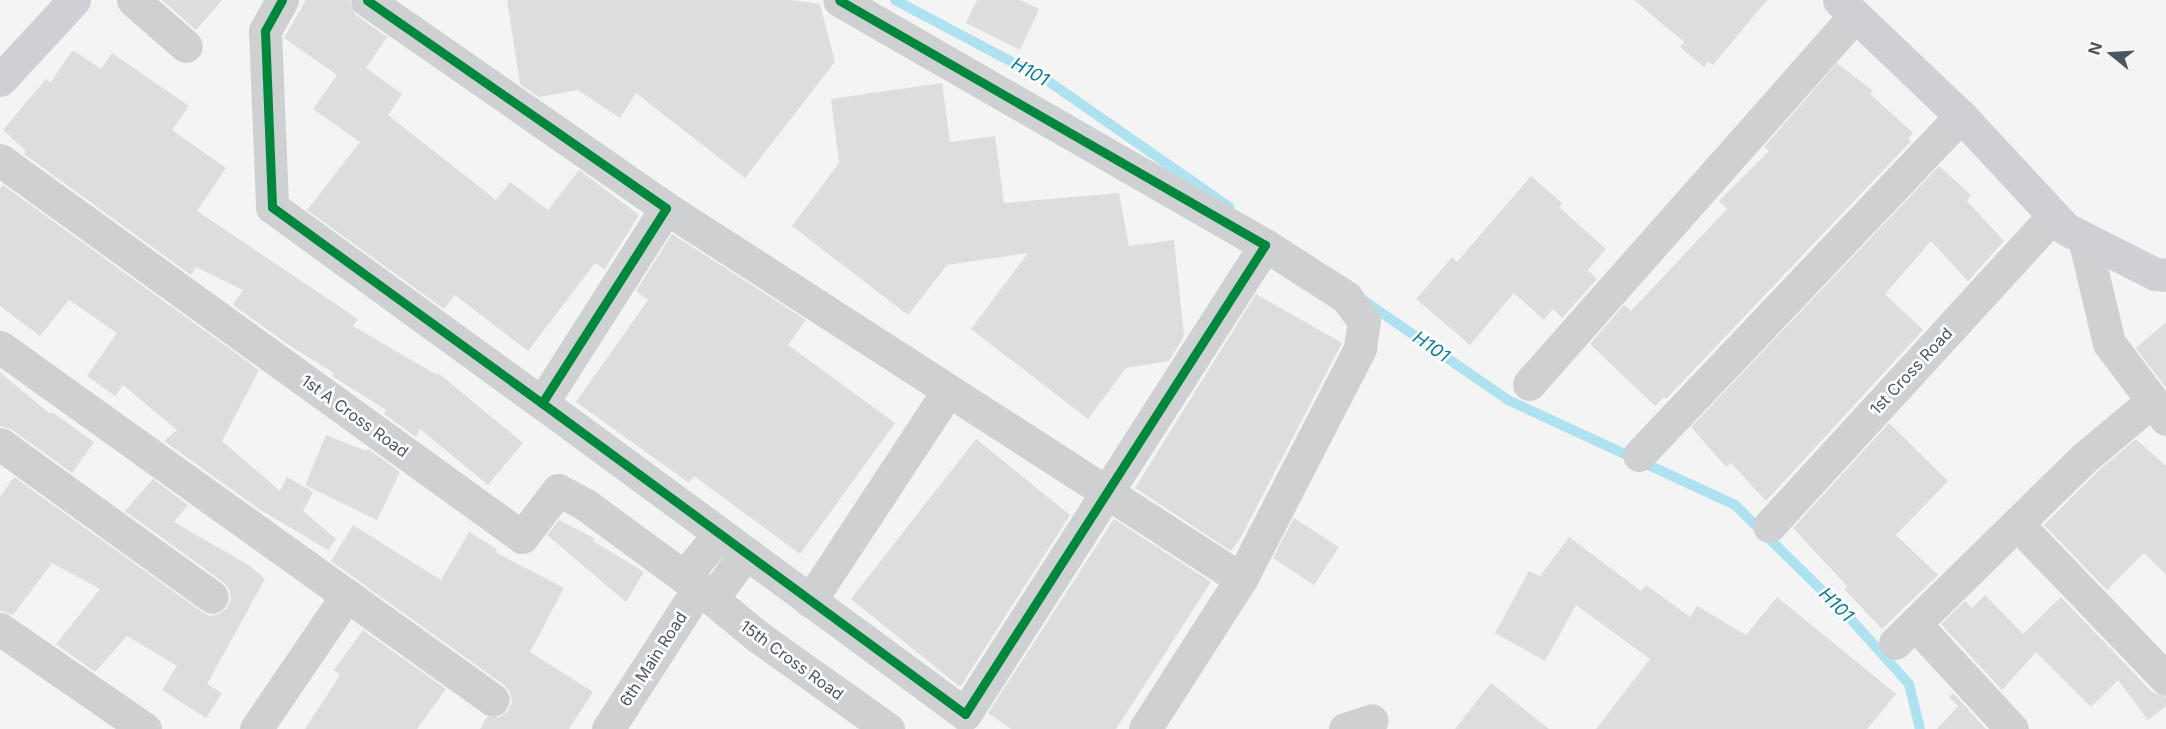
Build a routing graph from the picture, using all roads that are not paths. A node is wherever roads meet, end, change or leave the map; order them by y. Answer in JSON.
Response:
{"nodes":[{"id":1,"x":74,"y":0,"type":"edge"},
{"id":2,"x":133,"y":0,"type":"edge"},
{"id":3,"x":282,"y":0,"type":"edge"},
{"id":4,"x":367,"y":0,"type":"edge"},
{"id":5,"x":839,"y":0,"type":"edge"},
{"id":6,"x":1847,"y":7,"type":"edge"},
{"id":7,"x":186,"y":46,"type":"dead end"},
{"id":8,"x":6,"y":65,"type":"edge"},
{"id":9,"x":1961,"y":116,"type":"junction"},
{"id":10,"x":0,"y":160,"type":"edge"},
{"id":11,"x":666,"y":208,"type":"junction"},
{"id":12,"x":2053,"y":216,"type":"junction"},
{"id":13,"x":2084,"y":238,"type":"junction"},
{"id":14,"x":1265,"y":245,"type":"junction"},
{"id":15,"x":2162,"y":280,"type":"edge"},
{"id":16,"x":0,"y":347,"type":"edge"},
{"id":17,"x":1529,"y":384,"type":"dead end"},
{"id":18,"x":948,"y":390,"type":"junction"},
{"id":19,"x":542,"y":404,"type":"junction"},
{"id":20,"x":2158,"y":410,"type":"edge"},
{"id":21,"x":0,"y":444,"type":"edge"},
{"id":22,"x":1639,"y":455,"type":"dead end"},
{"id":23,"x":1109,"y":492,"type":"junction"},
{"id":24,"x":2017,"y":524,"type":"junction"},
{"id":25,"x":1769,"y":526,"type":"dead end"},
{"id":26,"x":719,"y":534,"type":"junction"},
{"id":27,"x":745,"y":554,"type":"junction"},
{"id":28,"x":1241,"y":579,"type":"junction"},
{"id":29,"x":698,"y":588,"type":"junction"},
{"id":30,"x":347,"y":595,"type":"junction"},
{"id":31,"x":212,"y":597,"type":"dead end"},
{"id":32,"x":810,"y":601,"type":"junction"},
{"id":33,"x":0,"y":628,"type":"edge"},
{"id":34,"x":2166,"y":679,"type":"edge"},
{"id":35,"x":493,"y":700,"type":"dead end"},
{"id":36,"x":975,"y":722,"type":"edge"},
{"id":37,"x":145,"y":729,"type":"edge"},
{"id":38,"x":256,"y":729,"type":"edge"},
{"id":39,"x":608,"y":729,"type":"edge"},
{"id":40,"x":888,"y":729,"type":"edge"},
{"id":41,"x":1145,"y":729,"type":"edge"},
{"id":42,"x":2012,"y":729,"type":"edge"}],
"edges":[{"from":1,"to":8,"type":"main road"},
{"from":2,"to":7,"type":"street"},
{"from":3,"to":19,"type":"street"},
{"from":4,"to":11,"type":"street"},
{"from":5,"to":14,"type":"street"},
{"from":6,"to":9,"type":"main road"},
{"from":6,"to":17,"type":"street"},
{"from":9,"to":12,"type":"main road"},
{"from":9,"to":22,"type":"street"},
{"from":10,"to":29,"type":"street","name":"1st A Cross Road"},
{"from":11,"to":18,"type":"street"},
{"from":11,"to":19,"type":"street"},
{"from":12,"to":13,"type":"main road"},
{"from":12,"to":25,"type":"street","name":"1st Cross Road"},
{"from":13,"to":15,"type":"main road"},
{"from":13,"to":20,"type":"street"},
{"from":14,"to":23,"type":"street"},
{"from":14,"to":28,"type":"street"},
{"from":16,"to":30,"type":"street"},
{"from":18,"to":23,"type":"street"},
{"from":18,"to":32,"type":"street"},
{"from":19,"to":26,"type":"street"},
{"from":20,"to":24,"type":"street"},
{"from":21,"to":31,"type":"street"},
{"from":23,"to":28,"type":"street"},
{"from":23,"to":36,"type":"street"},
{"from":24,"to":34,"type":"street"},
{"from":24,"to":42,"type":"street"},
{"from":26,"to":27,"type":"street"},
{"from":26,"to":29,"type":"street"},
{"from":27,"to":29,"type":"street"},
{"from":27,"to":32,"type":"street"},
{"from":28,"to":41,"type":"street"},
{"from":29,"to":39,"type":"street","name":"6th Main Road"},
{"from":29,"to":40,"type":"street","name":"15th Cross Road"},
{"from":30,"to":35,"type":"street"},
{"from":30,"to":38,"type":"street"},
{"from":32,"to":36,"type":"street"},
{"from":33,"to":37,"type":"street"}]}
